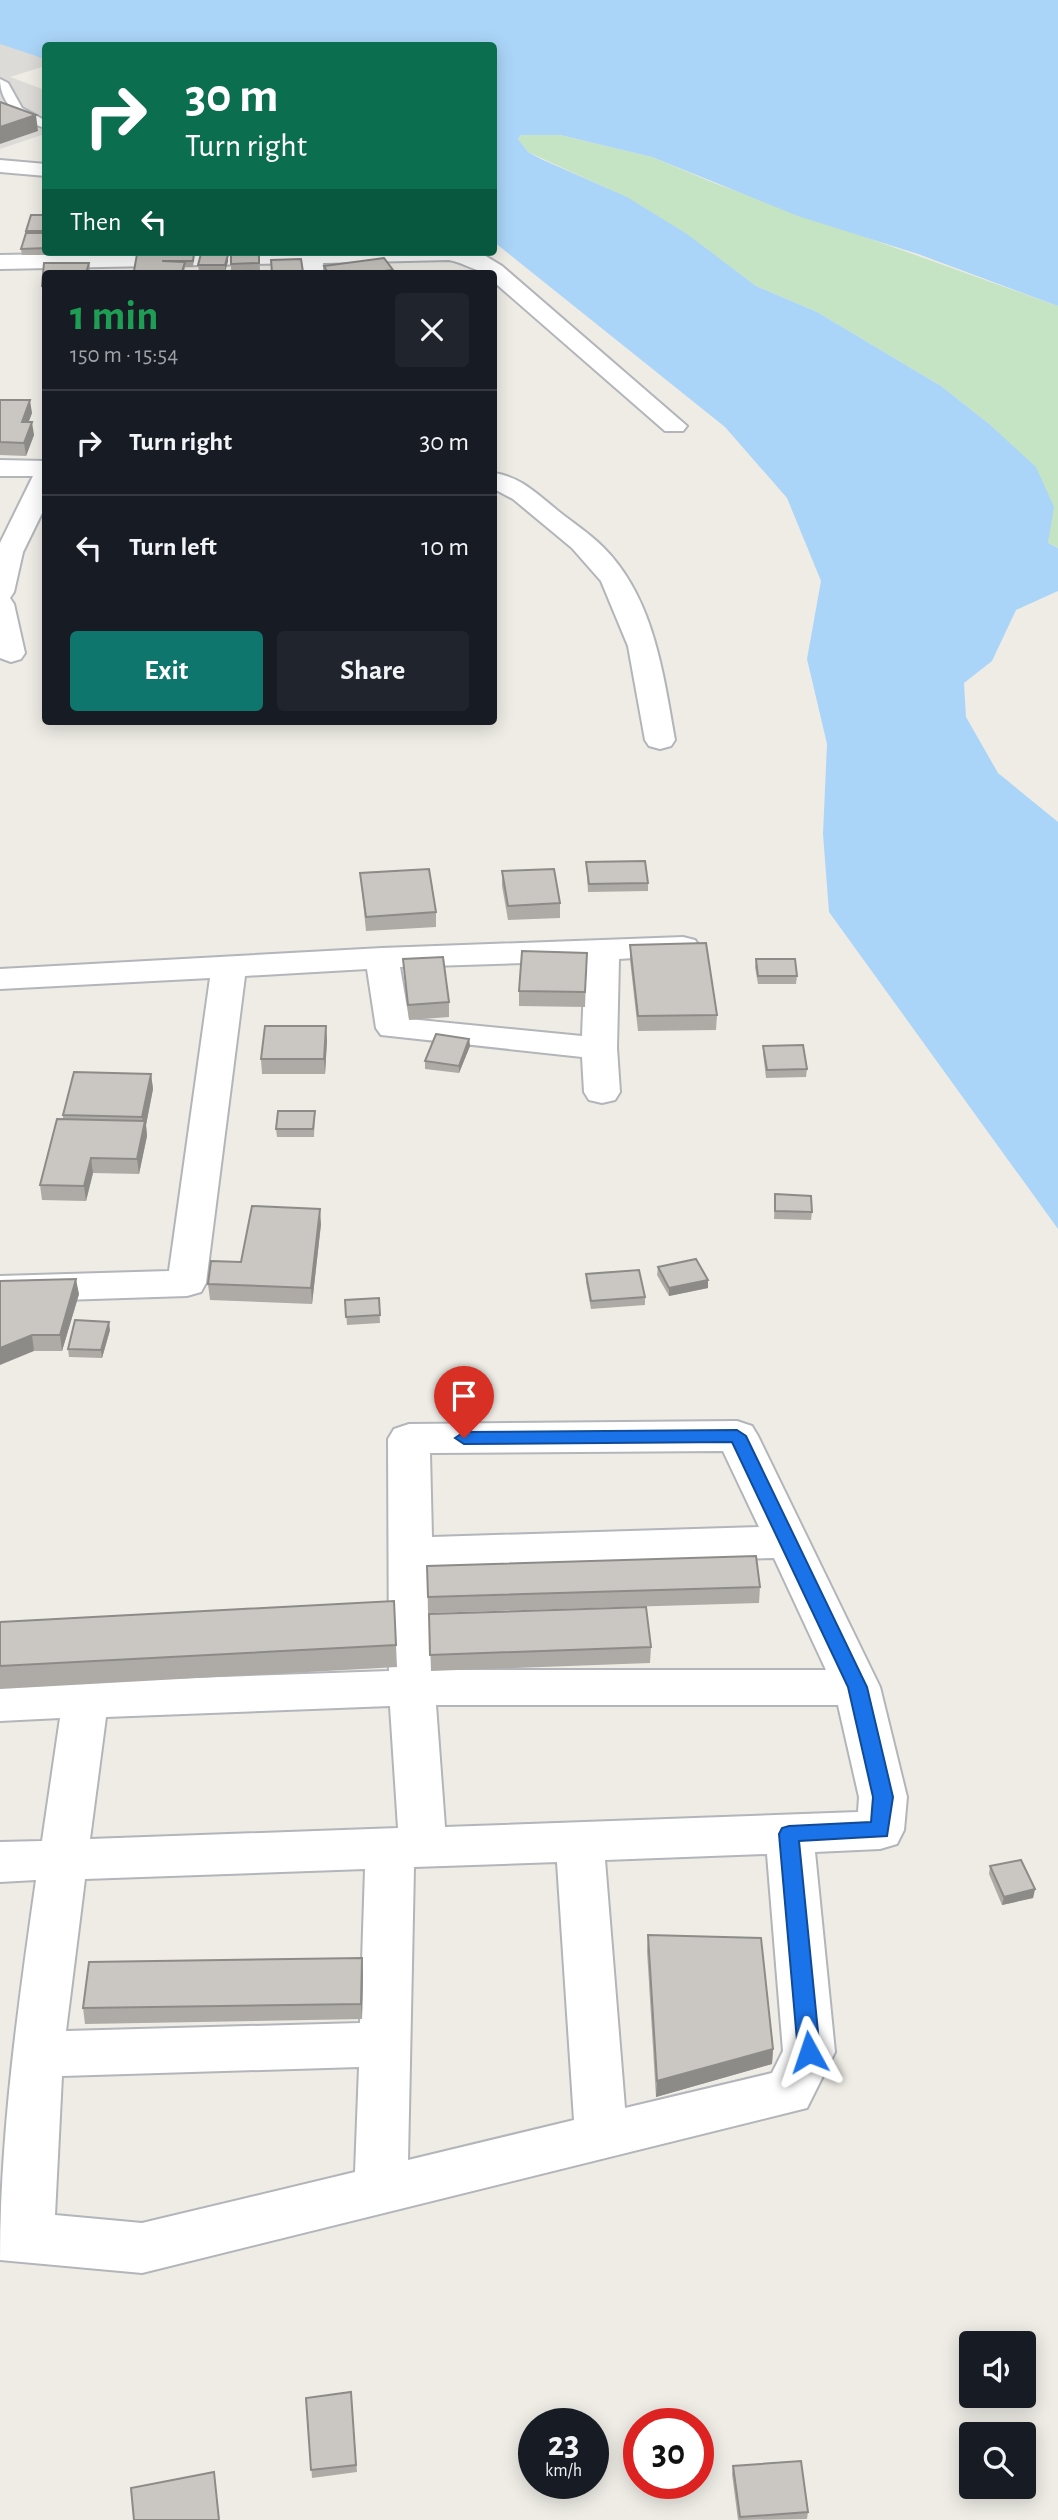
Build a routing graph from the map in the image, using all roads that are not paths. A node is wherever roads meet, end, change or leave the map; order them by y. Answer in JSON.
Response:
{"nodes":[{"id":1,"x":0,"y":82,"type":"edge"},
{"id":2,"x":42,"y":124,"type":"edge"},
{"id":3,"x":0,"y":166,"type":"edge"},
{"id":4,"x":42,"y":170,"type":"edge"},
{"id":5,"x":414,"y":256,"type":"edge"},
{"id":6,"x":466,"y":256,"type":"edge"},
{"id":7,"x":0,"y":262,"type":"edge"},
{"id":8,"x":311,"y":265,"type":"edge"},
{"id":9,"x":121,"y":266,"type":"edge"},
{"id":10,"x":492,"y":270,"type":"edge"},
{"id":11,"x":497,"y":274,"type":"edge"},
{"id":12,"x":674,"y":426,"type":"dead end"},
{"id":13,"x":0,"y":468,"type":"edge"},
{"id":14,"x":42,"y":469,"type":"edge"},
{"id":15,"x":497,"y":481,"type":"edge"},
{"id":16,"x":42,"y":485,"type":"edge"},
{"id":17,"x":0,"y":592,"type":"edge"},
{"id":18,"x":0,"y":604,"type":"edge"},
{"id":19,"x":11,"y":653,"type":"dead end"},
{"id":20,"x":660,"y":740,"type":"dead end"},
{"id":21,"x":703,"y":946,"type":"edge"},
{"id":22,"x":602,"y":948,"type":"junction"},
{"id":23,"x":382,"y":958,"type":"junction"},
{"id":24,"x":229,"y":966,"type":"junction"},
{"id":25,"x":0,"y":979,"type":"edge"},
{"id":26,"x":599,"y":1048,"type":"junction"},
{"id":27,"x":602,"y":1092,"type":"dead end"},
{"id":28,"x":0,"y":1289,"type":"edge"},
{"id":29,"x":789,"y":1542,"type":"junction"},
{"id":30,"x":410,"y":1553,"type":"junction"},
{"id":31,"x":857,"y":1687,"type":"junction"},
{"id":32,"x":412,"y":1688,"type":"junction"},
{"id":33,"x":85,"y":1700,"type":"junction"},
{"id":34,"x":0,"y":1703,"type":"edge"},
{"id":35,"x":789,"y":1834,"type":"junction"},
{"id":36,"x":580,"y":1841,"type":"junction"},
{"id":37,"x":406,"y":1847,"type":"junction"},
{"id":38,"x":63,"y":1860,"type":"junction"},
{"id":39,"x":0,"y":1862,"type":"edge"},
{"id":40,"x":384,"y":2044,"type":"junction"},
{"id":41,"x":37,"y":2054,"type":"junction"},
{"id":42,"x":601,"y":2137,"type":"junction"},
{"id":43,"x":381,"y":2190,"type":"junction"},
{"id":44,"x":14,"y":2236,"type":"edge"}],
"edges":[{"from":1,"to":2,"type":"lane"},
{"from":3,"to":4,"type":"street"},
{"from":5,"to":8,"type":"street"},
{"from":6,"to":10,"type":"street"},
{"from":7,"to":9,"type":"street"},
{"from":8,"to":9,"type":"street"},
{"from":11,"to":12,"type":"street"},
{"from":13,"to":14,"type":"street"},
{"from":15,"to":20,"type":"street"},
{"from":16,"to":17,"type":"street"},
{"from":18,"to":19,"type":"street"},
{"from":21,"to":22,"type":"street"},
{"from":22,"to":23,"type":"street"},
{"from":22,"to":26,"type":"street"},
{"from":23,"to":24,"type":"street"},
{"from":23,"to":26,"type":"street"},
{"from":24,"to":25,"type":"street"},
{"from":24,"to":28,"type":"street"},
{"from":26,"to":27,"type":"street"},
{"from":29,"to":30,"type":"street"},
{"from":29,"to":30,"type":"street"},
{"from":29,"to":31,"type":"street"},
{"from":30,"to":32,"type":"street"},
{"from":31,"to":32,"type":"street"},
{"from":31,"to":35,"type":"street"},
{"from":32,"to":33,"type":"street"},
{"from":32,"to":37,"type":"street"},
{"from":33,"to":34,"type":"street"},
{"from":33,"to":38,"type":"street"},
{"from":35,"to":36,"type":"street"},
{"from":35,"to":42,"type":"street"},
{"from":36,"to":37,"type":"street"},
{"from":36,"to":42,"type":"street"},
{"from":37,"to":38,"type":"street"},
{"from":37,"to":40,"type":"street"},
{"from":38,"to":39,"type":"street"},
{"from":38,"to":41,"type":"street"},
{"from":40,"to":41,"type":"street"},
{"from":40,"to":43,"type":"street"},
{"from":41,"to":44,"type":"street"},
{"from":42,"to":43,"type":"street"},
{"from":43,"to":44,"type":"street"}]}
